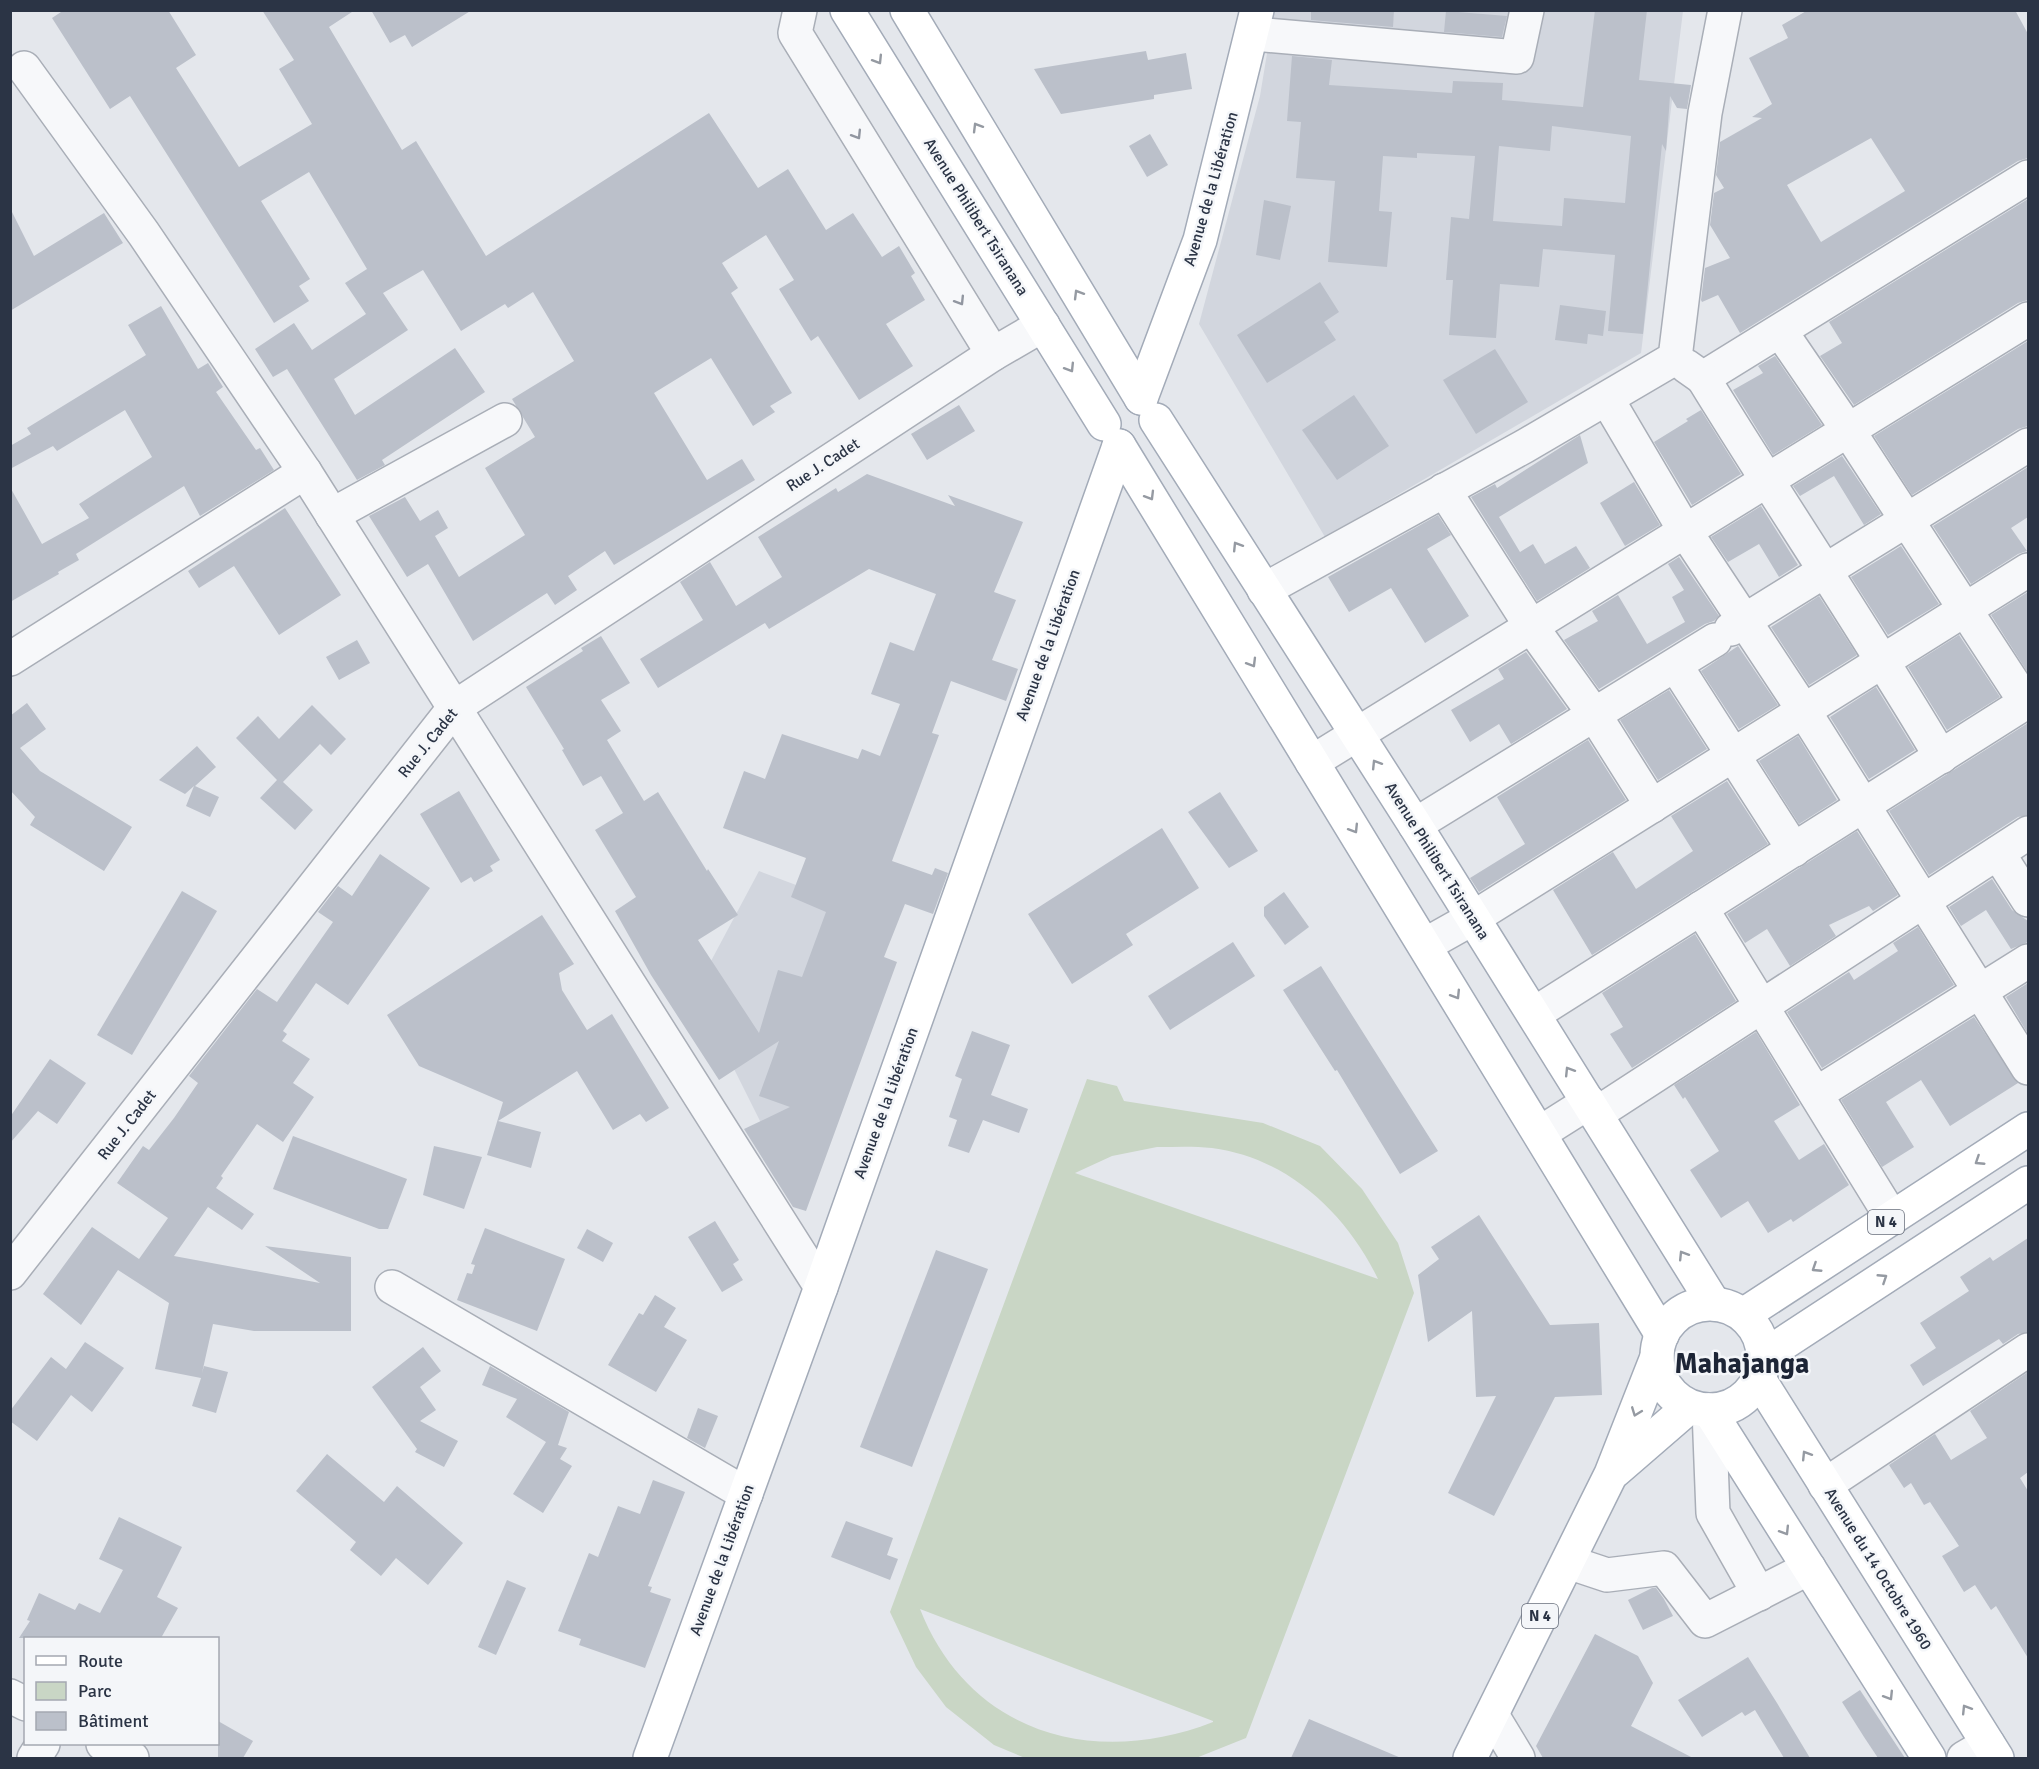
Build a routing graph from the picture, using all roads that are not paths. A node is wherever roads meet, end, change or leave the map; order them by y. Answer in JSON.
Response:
{"nodes":[{"id":1,"x":800,"y":10,"type":"edge"},
{"id":2,"x":847,"y":10,"type":"edge"},
{"id":3,"x":907,"y":10,"type":"edge"},
{"id":4,"x":1527,"y":10,"type":"edge"},
{"id":5,"x":1725,"y":10,"type":"edge"},
{"id":6,"x":1256,"y":22,"type":"edge"},
{"id":7,"x":24,"y":68,"type":"dead end"},
{"id":8,"x":2025,"y":187,"type":"edge"},
{"id":9,"x":2028,"y":319,"type":"edge"},
{"id":10,"x":1043,"y":325,"type":"junction"},
{"id":11,"x":1781,"y":332,"type":"junction"},
{"id":12,"x":993,"y":354,"type":"junction"},
{"id":13,"x":1675,"y":358,"type":"junction"},
{"id":14,"x":1703,"y":378,"type":"junction"},
{"id":15,"x":1608,"y":399,"type":"junction"},
{"id":16,"x":1149,"y":409,"type":"junction"},
{"id":17,"x":505,"y":420,"type":"dead end"},
{"id":18,"x":1848,"y":429,"type":"junction"},
{"id":19,"x":1112,"y":435,"type":"junction"},
{"id":20,"x":2028,"y":445,"type":"edge"},
{"id":21,"x":305,"y":472,"type":"junction"},
{"id":22,"x":1766,"y":480,"type":"junction"},
{"id":23,"x":1444,"y":490,"type":"junction"},
{"id":24,"x":332,"y":515,"type":"junction"},
{"id":25,"x":1908,"y":520,"type":"junction"},
{"id":26,"x":1685,"y":531,"type":"junction"},
{"id":27,"x":2028,"y":570,"type":"edge"},
{"id":28,"x":1823,"y":572,"type":"junction"},
{"id":29,"x":1264,"y":590,"type":"junction"},
{"id":30,"x":1966,"y":609,"type":"junction"},
{"id":31,"x":1531,"y":626,"type":"junction"},
{"id":32,"x":1730,"y":630,"type":"junction"},
{"id":33,"x":10,"y":659,"type":"edge"},
{"id":34,"x":1884,"y":661,"type":"junction"},
{"id":35,"x":1676,"y":666,"type":"junction"},
{"id":36,"x":2027,"y":702,"type":"edge"},
{"id":37,"x":455,"y":707,"type":"junction"},
{"id":38,"x":1804,"y":711,"type":"junction"},
{"id":39,"x":1594,"y":714,"type":"junction"},
{"id":40,"x":1357,"y":733,"type":"junction"},
{"id":41,"x":1733,"y":755,"type":"junction"},
{"id":42,"x":1941,"y":757,"type":"junction"},
{"id":43,"x":1312,"y":762,"type":"junction"},
{"id":44,"x":1652,"y":806,"type":"junction"},
{"id":45,"x":1862,"y":807,"type":"junction"},
{"id":46,"x":1415,"y":825,"type":"junction"},
{"id":47,"x":2028,"y":833,"type":"edge"},
{"id":48,"x":1794,"y":850,"type":"junction"},
{"id":49,"x":1998,"y":853,"type":"junction"},
{"id":50,"x":2028,"y":900,"type":"edge"},
{"id":51,"x":1923,"y":901,"type":"junction"},
{"id":52,"x":1701,"y":909,"type":"junction"},
{"id":53,"x":1473,"y":918,"type":"junction"},
{"id":54,"x":1425,"y":945,"type":"junction"},
{"id":55,"x":2028,"y":961,"type":"edge"},
{"id":56,"x":1980,"y":991,"type":"junction"},
{"id":57,"x":1761,"y":1006,"type":"junction"},
{"id":58,"x":1534,"y":1014,"type":"junction"},
{"id":59,"x":2028,"y":1068,"type":"edge"},
{"id":60,"x":1816,"y":1094,"type":"junction"},
{"id":61,"x":1592,"y":1108,"type":"junction"},
{"id":62,"x":2028,"y":1129,"type":"edge"},
{"id":63,"x":1540,"y":1133,"type":"junction"},
{"id":64,"x":2028,"y":1183,"type":"edge"},
{"id":65,"x":1892,"y":1218,"type":"junction"},
{"id":66,"x":10,"y":1273,"type":"edge"},
{"id":67,"x":392,"y":1287,"type":"dead end"},
{"id":68,"x":821,"y":1287,"type":"junction"},
{"id":69,"x":1728,"y":1310,"type":"junction"},
{"id":70,"x":1660,"y":1346,"type":"junction"},
{"id":71,"x":2028,"y":1350,"type":"edge"},
{"id":72,"x":1761,"y":1368,"type":"junction"},
{"id":73,"x":1699,"y":1408,"type":"junction"},
{"id":74,"x":1611,"y":1474,"type":"junction"},
{"id":75,"x":1825,"y":1485,"type":"junction"},
{"id":76,"x":746,"y":1494,"type":"junction"},
{"id":77,"x":1568,"y":1562,"type":"junction"},
{"id":78,"x":1809,"y":1568,"type":"junction"},
{"id":79,"x":1759,"y":1594,"type":"junction"},
{"id":80,"x":10,"y":1696,"type":"edge"},
{"id":81,"x":24,"y":1703,"type":"edge"},
{"id":82,"x":1492,"y":1715,"type":"junction"},
{"id":83,"x":42,"y":1745,"type":"edge"},
{"id":84,"x":107,"y":1745,"type":"edge"},
{"id":85,"x":1983,"y":1754,"type":"edge"},
{"id":86,"x":34,"y":1758,"type":"edge"},
{"id":87,"x":132,"y":1758,"type":"edge"},
{"id":88,"x":650,"y":1758,"type":"edge"},
{"id":89,"x":1470,"y":1758,"type":"edge"},
{"id":90,"x":1518,"y":1758,"type":"edge"},
{"id":91,"x":1929,"y":1758,"type":"edge"}],
"edges":[{"from":1,"to":12,"type":"street","one_way":true},
{"from":2,"to":10,"type":"main road","name":"Avenue Philibert Tsiranana","one_way":true},
{"from":16,"to":3,"type":"main road","name":"Avenue Philibert Tsiranana","one_way":true},
{"from":4,"to":6,"type":"street"},
{"from":5,"to":13,"type":"street"},
{"from":6,"to":16,"type":"main road","name":"Avenue de la Libération"},
{"from":7,"to":21,"type":"street"},
{"from":8,"to":11,"type":"street"},
{"from":9,"to":18,"type":"street"},
{"from":10,"to":12,"type":"street","name":"Rue J. Cadet"},
{"from":10,"to":19,"type":"main road","name":"Avenue Philibert Tsiranana","one_way":true},
{"from":11,"to":14,"type":"street"},
{"from":11,"to":18,"type":"street"},
{"from":12,"to":37,"type":"street","name":"Rue J. Cadet"},
{"from":13,"to":14,"type":"street"},
{"from":13,"to":15,"type":"street"},
{"from":14,"to":22,"type":"street"},
{"from":15,"to":23,"type":"street"},
{"from":15,"to":26,"type":"street"},
{"from":16,"to":19,"type":"main road"},
{"from":16,"to":19,"type":"main road"},
{"from":29,"to":16,"type":"main road","name":"Avenue Philibert Tsiranana","one_way":true},
{"from":17,"to":24,"type":"street"},
{"from":18,"to":22,"type":"street"},
{"from":18,"to":25,"type":"street"},
{"from":19,"to":43,"type":"main road","name":"Avenue Philibert Tsiranana","one_way":true},
{"from":19,"to":68,"type":"main road","name":"Avenue de la Libération"},
{"from":20,"to":25,"type":"street"},
{"from":21,"to":24,"type":"street"},
{"from":21,"to":33,"type":"street"},
{"from":22,"to":26,"type":"street"},
{"from":22,"to":28,"type":"street"},
{"from":23,"to":29,"type":"street"},
{"from":23,"to":31,"type":"street"},
{"from":24,"to":37,"type":"street"},
{"from":25,"to":28,"type":"street"},
{"from":25,"to":30,"type":"street"},
{"from":26,"to":31,"type":"street"},
{"from":26,"to":32,"type":"street"},
{"from":27,"to":30,"type":"street"},
{"from":28,"to":32,"type":"street"},
{"from":28,"to":34,"type":"street"},
{"from":29,"to":40,"type":"main road","name":"Avenue Philibert Tsiranana"},
{"from":30,"to":34,"type":"street"},
{"from":30,"to":36,"type":"street"},
{"from":31,"to":39,"type":"street"},
{"from":31,"to":40,"type":"street"},
{"from":32,"to":35,"type":"street"},
{"from":32,"to":38,"type":"street"},
{"from":34,"to":38,"type":"street"},
{"from":34,"to":42,"type":"street"},
{"from":35,"to":39,"type":"street"},
{"from":35,"to":41,"type":"street"},
{"from":36,"to":42,"type":"street"},
{"from":37,"to":66,"type":"street","name":"Rue J. Cadet"},
{"from":37,"to":68,"type":"street"},
{"from":38,"to":41,"type":"street"},
{"from":38,"to":45,"type":"street"},
{"from":39,"to":44,"type":"street"},
{"from":39,"to":46,"type":"street"},
{"from":40,"to":43,"type":"street"},
{"from":46,"to":40,"type":"main road","name":"Avenue Philibert Tsiranana","one_way":true},
{"from":41,"to":44,"type":"street"},
{"from":41,"to":48,"type":"street"},
{"from":42,"to":45,"type":"street"},
{"from":43,"to":54,"type":"main road","name":"Avenue Philibert Tsiranana","one_way":true},
{"from":44,"to":53,"type":"street"},
{"from":45,"to":48,"type":"street"},
{"from":45,"to":51,"type":"street"},
{"from":46,"to":53,"type":"main road","name":"Avenue Philibert Tsiranana"},
{"from":47,"to":49,"type":"street"},
{"from":48,"to":52,"type":"street"},
{"from":49,"to":50,"type":"street"},
{"from":49,"to":51,"type":"street"},
{"from":51,"to":56,"type":"street"},
{"from":51,"to":57,"type":"street"},
{"from":52,"to":57,"type":"street"},
{"from":52,"to":58,"type":"street"},
{"from":53,"to":54,"type":"street"},
{"from":53,"to":58,"type":"main road","name":"Avenue Philibert Tsiranana"},
{"from":54,"to":63,"type":"main road","name":"Avenue Philibert Tsiranana","one_way":true},
{"from":55,"to":56,"type":"street"},
{"from":56,"to":59,"type":"street"},
{"from":56,"to":60,"type":"street"},
{"from":57,"to":60,"type":"street"},
{"from":57,"to":61,"type":"street"},
{"from":61,"to":58,"type":"main road","name":"Avenue Philibert Tsiranana","one_way":true},
{"from":60,"to":65,"type":"street"},
{"from":61,"to":63,"type":"street"},
{"from":69,"to":61,"type":"main road","name":"Avenue Philibert Tsiranana","one_way":true},
{"from":62,"to":65,"type":"main road","number":"N 4","one_way":true},
{"from":63,"to":70,"type":"main road","name":"Avenue Philibert Tsiranana"},
{"from":72,"to":64,"type":"main road","one_way":true},
{"from":65,"to":69,"type":"main road","number":"N 4","one_way":true},
{"from":67,"to":76,"type":"street"},
{"from":68,"to":76,"type":"main road","name":"Avenue de la Libération"},
{"from":69,"to":70,"type":"main road"},
{"from":69,"to":72,"type":"main road"},
{"from":70,"to":73,"type":"main road"},
{"from":70,"to":74,"type":"main road","number":"N 4","one_way":true},
{"from":71,"to":75,"type":"street"},
{"from":72,"to":73,"type":"main road"},
{"from":75,"to":72,"type":"main road","name":"Avenue du 14 Octobre 1960","one_way":true},
{"from":73,"to":74,"type":"main road","number":"N 4"},
{"from":73,"to":78,"type":"main road","one_way":true},
{"from":73,"to":79,"type":"street"},
{"from":74,"to":77,"type":"main road","number":"N 4"},
{"from":85,"to":75,"type":"main road","name":"Avenue du 14 Octobre 1960","one_way":true},
{"from":76,"to":88,"type":"main road","name":"Avenue de la Libération"},
{"from":77,"to":79,"type":"street"},
{"from":77,"to":82,"type":"main road","number":"N 4"},
{"from":78,"to":79,"type":"street"},
{"from":78,"to":91,"type":"main road","one_way":true},
{"from":80,"to":81,"type":"street"},
{"from":82,"to":89,"type":"main road","number":"N 4"},
{"from":82,"to":90,"type":"street"},
{"from":83,"to":86,"type":"street"},
{"from":84,"to":87,"type":"street"}]}
